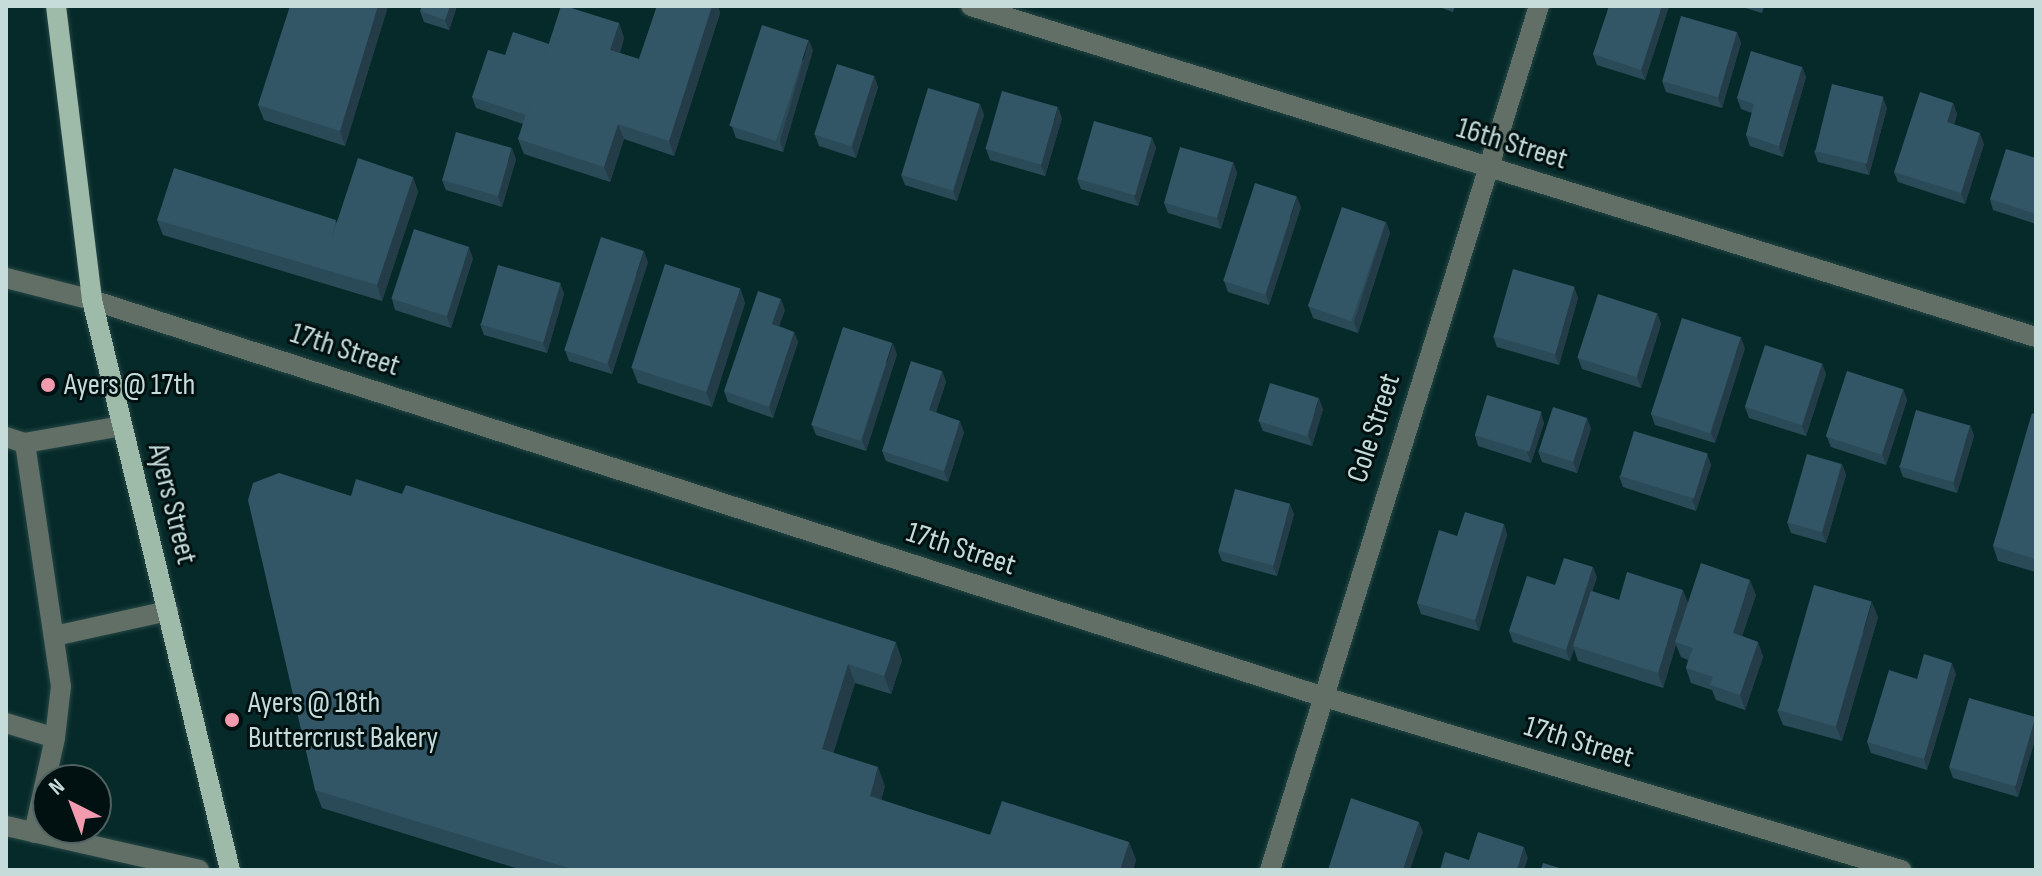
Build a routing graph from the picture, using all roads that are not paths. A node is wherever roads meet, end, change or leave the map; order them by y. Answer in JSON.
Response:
{"nodes":[{"id":1,"x":56,"y":6,"type":"edge"},
{"id":2,"x":971,"y":6,"type":"edge"},
{"id":3,"x":1539,"y":6,"type":"edge"},
{"id":4,"x":1488,"y":168,"type":"junction"},
{"id":5,"x":6,"y":278,"type":"edge"},
{"id":6,"x":92,"y":300,"type":"junction"},
{"id":7,"x":2036,"y":337,"type":"edge"},
{"id":8,"x":122,"y":426,"type":"junction"},
{"id":9,"x":16,"y":440,"type":"edge"},
{"id":10,"x":168,"y":611,"type":"junction"},
{"id":11,"x":54,"y":636,"type":"junction"},
{"id":12,"x":1321,"y":696,"type":"junction"},
{"id":13,"x":6,"y":723,"type":"edge"},
{"id":14,"x":55,"y":738,"type":"junction"},
{"id":15,"x":49,"y":764,"type":"edge"},
{"id":16,"x":6,"y":826,"type":"edge"},
{"id":17,"x":32,"y":832,"type":"edge"},
{"id":18,"x":83,"y":844,"type":"edge"},
{"id":19,"x":199,"y":870,"type":"edge"},
{"id":20,"x":230,"y":870,"type":"edge"},
{"id":21,"x":1270,"y":870,"type":"edge"},
{"id":22,"x":1901,"y":870,"type":"edge"}],
"edges":[{"from":1,"to":6,"type":"main road","name":"Ayers Street"},
{"from":2,"to":4,"type":"street","name":"16th Street"},
{"from":3,"to":4,"type":"street","name":"Cole Street"},
{"from":4,"to":7,"type":"street","name":"16th Street"},
{"from":4,"to":12,"type":"street","name":"Cole Street"},
{"from":5,"to":6,"type":"street","name":"17th Street"},
{"from":6,"to":8,"type":"main road","name":"Ayers Street"},
{"from":6,"to":12,"type":"street","name":"17th Street"},
{"from":8,"to":9,"type":"street"},
{"from":8,"to":10,"type":"main road","name":"Ayers Street"},
{"from":9,"to":11,"type":"street"},
{"from":10,"to":11,"type":"street"},
{"from":10,"to":20,"type":"main road","name":"Ayers Street"},
{"from":11,"to":14,"type":"street"},
{"from":12,"to":21,"type":"street","name":"Cole Street"},
{"from":12,"to":22,"type":"street","name":"17th Street"},
{"from":13,"to":14,"type":"street"},
{"from":14,"to":15,"type":"street"},
{"from":16,"to":17,"type":"street"},
{"from":18,"to":19,"type":"street"}]}
